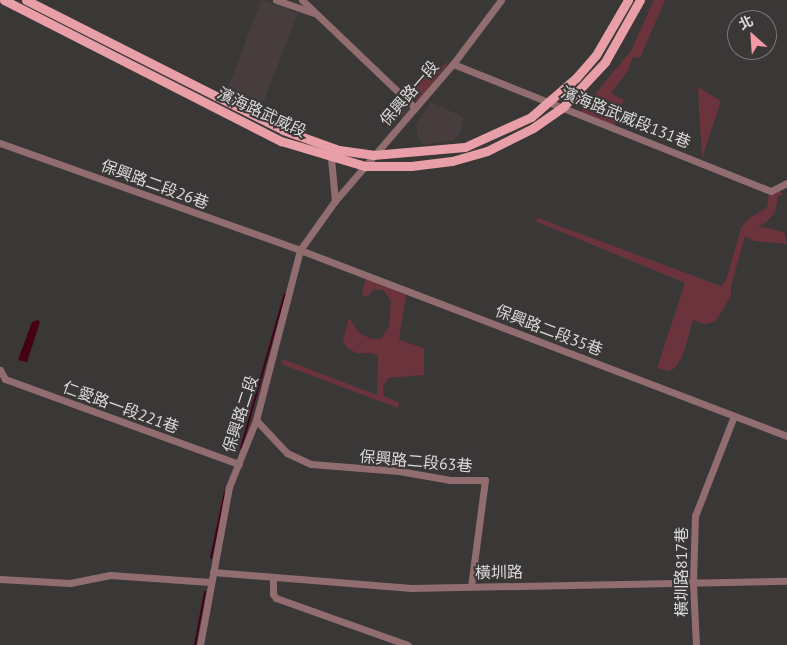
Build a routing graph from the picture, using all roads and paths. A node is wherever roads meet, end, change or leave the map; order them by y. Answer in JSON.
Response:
{"nodes":[{"id":1,"x":4,"y":0,"type":"edge"},
{"id":2,"x":26,"y":0,"type":"edge"},
{"id":3,"x":276,"y":0,"type":"edge"},
{"id":4,"x":302,"y":0,"type":"edge"},
{"id":5,"x":501,"y":0,"type":"edge"},
{"id":6,"x":628,"y":0,"type":"edge"},
{"id":7,"x":640,"y":0,"type":"edge"},
{"id":8,"x":317,"y":14,"type":"junction"},
{"id":9,"x":453,"y":64,"type":"junction"},
{"id":10,"x":551,"y":101,"type":"junction"},
{"id":11,"x":414,"y":106,"type":"junction"},
{"id":12,"x":564,"y":106,"type":"junction"},
{"id":13,"x":0,"y":143,"type":"edge"},
{"id":14,"x":373,"y":155,"type":"junction"},
{"id":15,"x":331,"y":158,"type":"junction"},
{"id":16,"x":365,"y":166,"type":"junction"},
{"id":17,"x":787,"y":183,"type":"edge"},
{"id":18,"x":335,"y":201,"type":"junction"},
{"id":19,"x":300,"y":250,"type":"junction"},
{"id":20,"x":0,"y":370,"type":"edge"},
{"id":21,"x":734,"y":416,"type":"junction"},
{"id":22,"x":256,"y":420,"type":"junction"},
{"id":23,"x":787,"y":436,"type":"edge"},
{"id":24,"x":239,"y":464,"type":"junction"},
{"id":25,"x":213,"y":572,"type":"junction"},
{"id":26,"x":273,"y":577,"type":"junction"},
{"id":27,"x":0,"y":579,"type":"edge"},
{"id":28,"x":787,"y":581,"type":"edge"},
{"id":29,"x":210,"y":582,"type":"junction"},
{"id":30,"x":693,"y":583,"type":"junction"},
{"id":31,"x":471,"y":586,"type":"junction"},
{"id":32,"x":200,"y":645,"type":"edge"},
{"id":33,"x":408,"y":645,"type":"edge"},
{"id":34,"x":696,"y":645,"type":"edge"}],
"edges":[{"from":1,"to":15,"type":"main road","name":"濱海路武威段"},
{"from":2,"to":14,"type":"main road","name":"濱海路武威段"},
{"from":3,"to":8,"type":"street"},
{"from":4,"to":8,"type":"street"},
{"from":5,"to":9,"type":"street","name":"保興路一段"},
{"from":6,"to":10,"type":"main road","name":"濱海路武威段"},
{"from":7,"to":12,"type":"main road","name":"濱海路武威段"},
{"from":8,"to":11,"type":"street"},
{"from":9,"to":10,"type":"street","name":"濱海路武威段131巷"},
{"from":9,"to":11,"type":"street","name":"保興路一段"},
{"from":10,"to":12,"type":"street","name":"濱海路武威段131巷"},
{"from":10,"to":14,"type":"main road","name":"濱海路武威段"},
{"from":11,"to":14,"type":"street","name":"保興路一段"},
{"from":12,"to":16,"type":"main road","name":"濱海路武威段"},
{"from":12,"to":17,"type":"street","name":"濱海路武威段131巷"},
{"from":13,"to":19,"type":"street","name":"保興路二段26巷"},
{"from":14,"to":16,"type":"street","name":"保興路一段"},
{"from":15,"to":16,"type":"main road","name":"濱海路武威段"},
{"from":15,"to":18,"type":"street"},
{"from":16,"to":18,"type":"street","name":"保興路一段"},
{"from":18,"to":19,"type":"street","name":"保興路二段"},
{"from":19,"to":21,"type":"street","name":"保興路二段35巷"},
{"from":19,"to":22,"type":"street","name":"保興路二段"},
{"from":20,"to":24,"type":"street","name":"仁愛路一段221巷"},
{"from":21,"to":23,"type":"street","name":"保興路二段35巷"},
{"from":21,"to":30,"type":"street","name":"橫圳路817巷"},
{"from":22,"to":24,"type":"street","name":"保興路二段"},
{"from":22,"to":31,"type":"street","name":"保興路二段63巷"},
{"from":24,"to":25,"type":"street","name":"保興路二段"},
{"from":25,"to":26,"type":"street","name":"橫圳路"},
{"from":25,"to":29,"type":"street","name":"保興路二段"},
{"from":26,"to":31,"type":"street","name":"橫圳路"},
{"from":26,"to":33,"type":"street"},
{"from":27,"to":29,"type":"street"},
{"from":28,"to":30,"type":"street","name":"橫圳路"},
{"from":29,"to":32,"type":"street","name":"保興路二段"},
{"from":30,"to":31,"type":"street","name":"橫圳路"},
{"from":30,"to":34,"type":"street","name":"橫圳路817巷"}]}
